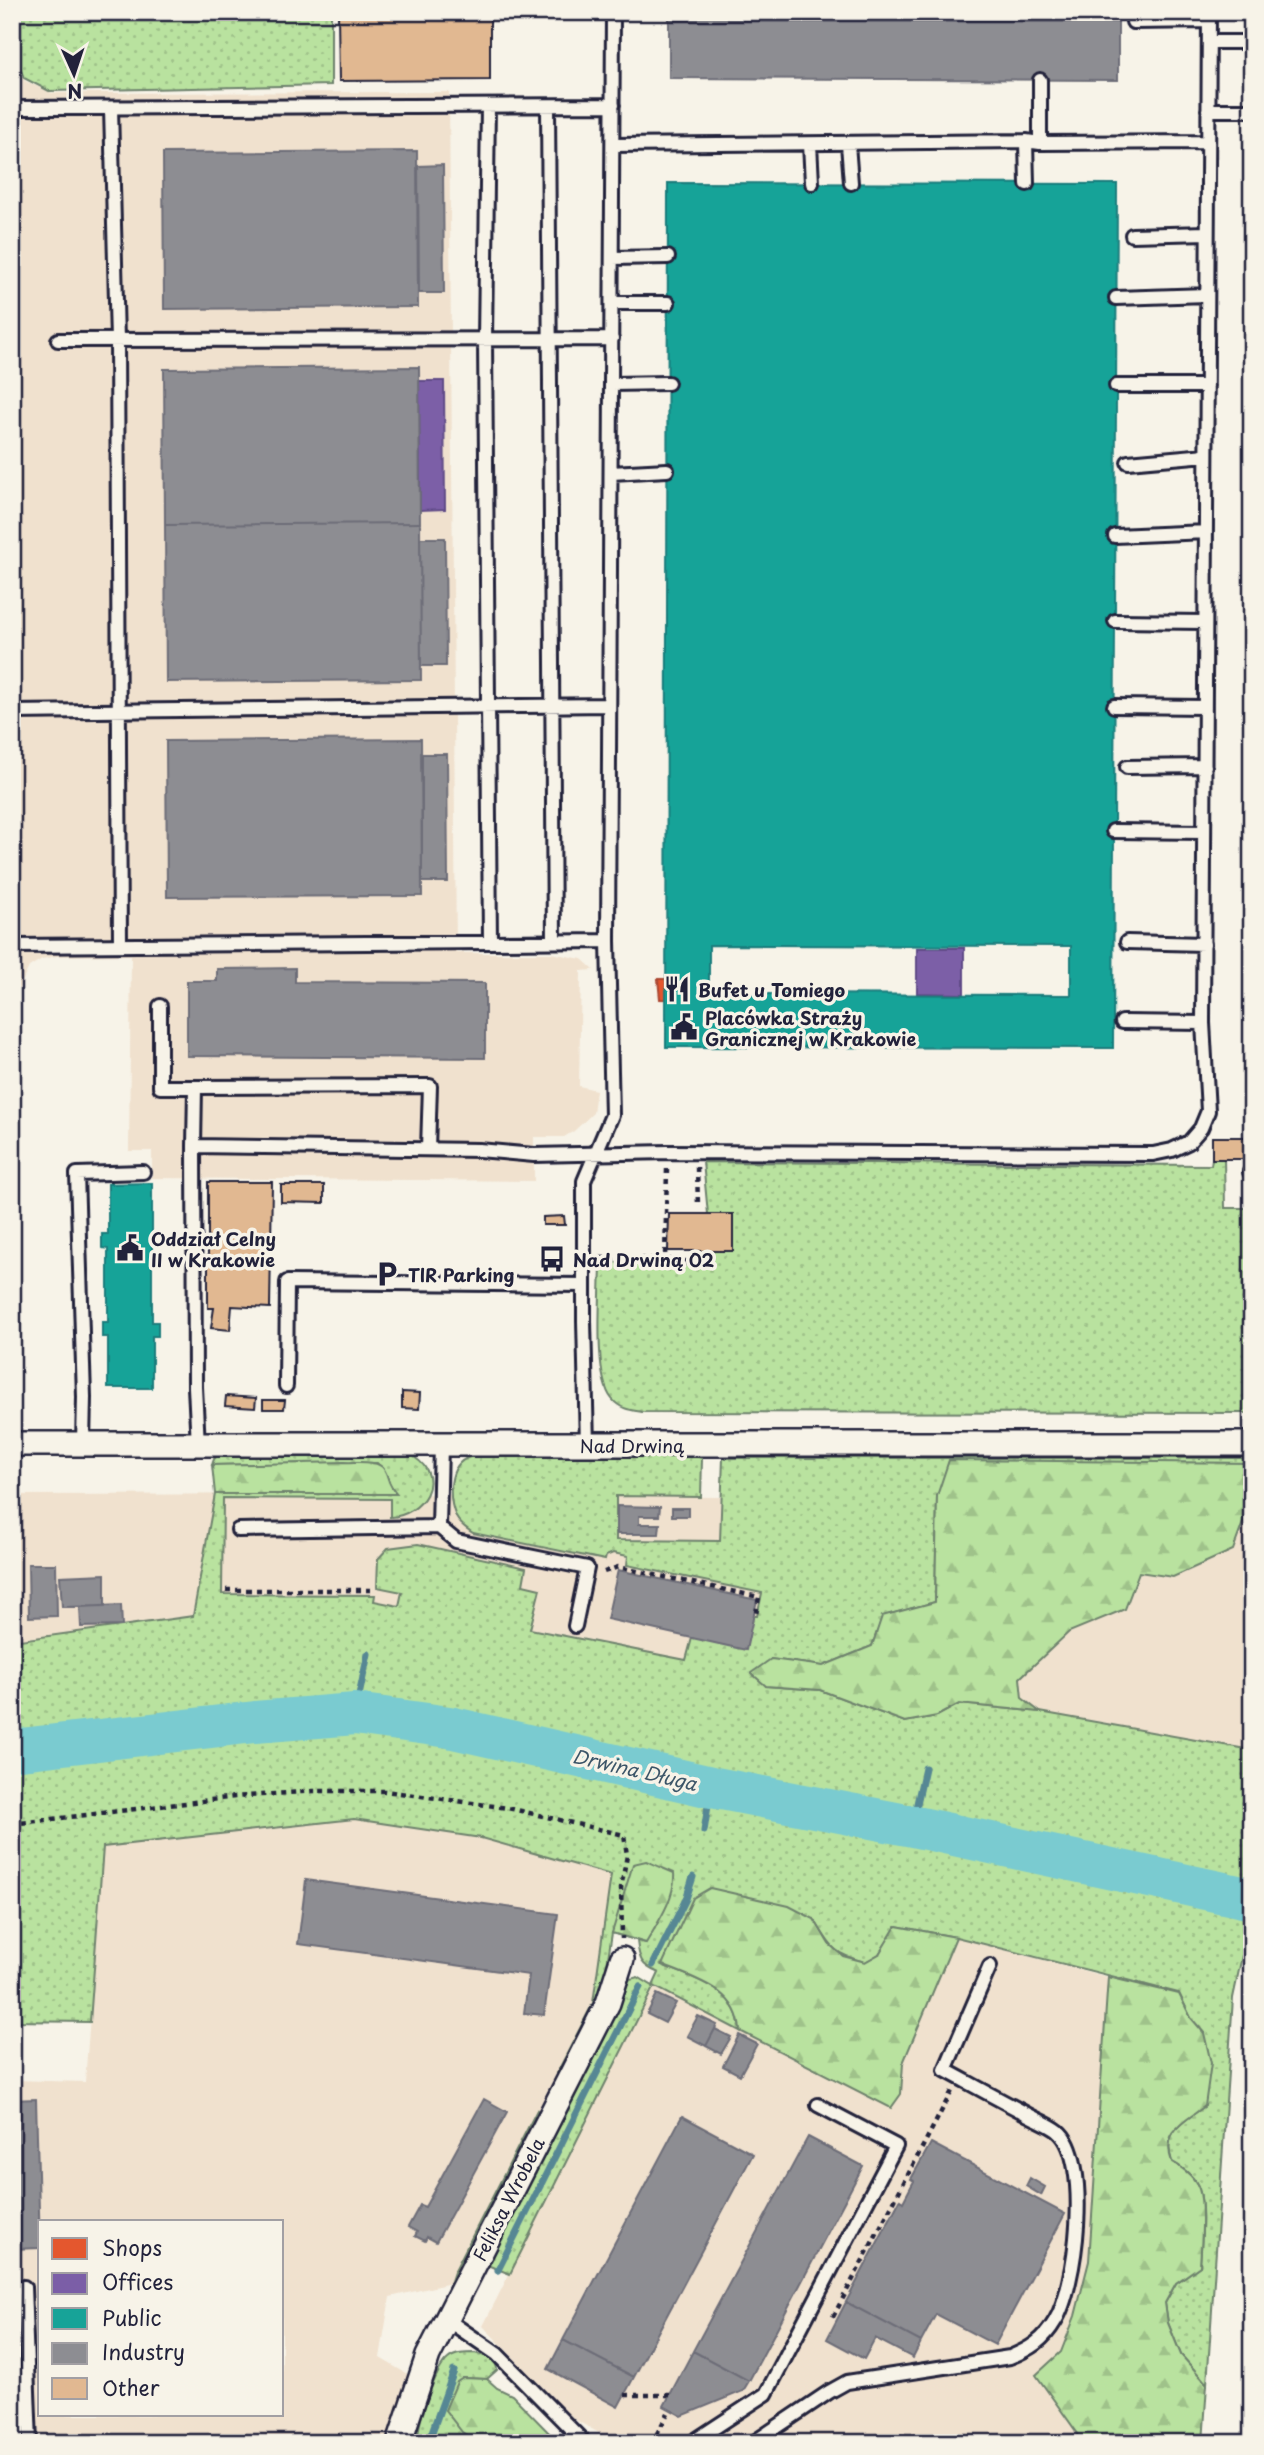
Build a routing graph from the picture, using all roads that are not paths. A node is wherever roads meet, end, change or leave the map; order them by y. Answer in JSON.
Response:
{"nodes":[{"id":1,"x":614,"y":12,"type":"edge"},
{"id":2,"x":1209,"y":17,"type":"edge"},
{"id":3,"x":1133,"y":22,"type":"dead end"},
{"id":4,"x":1209,"y":42,"type":"junction"},
{"id":5,"x":1252,"y":42,"type":"edge"},
{"id":6,"x":1040,"y":80,"type":"dead end"},
{"id":7,"x":613,"y":105,"type":"junction"},
{"id":8,"x":488,"y":106,"type":"junction"},
{"id":9,"x":548,"y":106,"type":"junction"},
{"id":10,"x":12,"y":108,"type":"edge"},
{"id":11,"x":111,"y":108,"type":"junction"},
{"id":12,"x":1208,"y":110,"type":"junction"},
{"id":13,"x":1252,"y":110,"type":"edge"},
{"id":14,"x":1026,"y":141,"type":"junction"},
{"id":15,"x":1208,"y":142,"type":"junction"},
{"id":16,"x":1041,"y":143,"type":"junction"},
{"id":17,"x":810,"y":144,"type":"junction"},
{"id":18,"x":848,"y":144,"type":"junction"},
{"id":19,"x":613,"y":145,"type":"junction"},
{"id":20,"x":812,"y":183,"type":"dead end"},
{"id":21,"x":850,"y":183,"type":"dead end"},
{"id":22,"x":1027,"y":184,"type":"dead end"},
{"id":23,"x":1207,"y":233,"type":"junction"},
{"id":24,"x":1132,"y":235,"type":"dead end"},
{"id":25,"x":12,"y":256,"type":"edge"},
{"id":26,"x":668,"y":257,"type":"dead end"},
{"id":27,"x":612,"y":258,"type":"junction"},
{"id":28,"x":1207,"y":295,"type":"junction"},
{"id":29,"x":1116,"y":298,"type":"dead end"},
{"id":30,"x":612,"y":303,"type":"junction"},
{"id":31,"x":668,"y":303,"type":"dead end"},
{"id":32,"x":612,"y":339,"type":"junction"},
{"id":33,"x":58,"y":340,"type":"dead end"},
{"id":34,"x":485,"y":340,"type":"junction"},
{"id":35,"x":551,"y":340,"type":"junction"},
{"id":36,"x":117,"y":341,"type":"junction"},
{"id":37,"x":12,"y":349,"type":"edge"},
{"id":38,"x":668,"y":383,"type":"dead end"},
{"id":39,"x":611,"y":384,"type":"junction"},
{"id":40,"x":1116,"y":386,"type":"dead end"},
{"id":41,"x":1206,"y":386,"type":"junction"},
{"id":42,"x":1206,"y":456,"type":"junction"},
{"id":43,"x":1128,"y":462,"type":"dead end"},
{"id":44,"x":667,"y":470,"type":"dead end"},
{"id":45,"x":611,"y":472,"type":"junction"},
{"id":46,"x":1206,"y":532,"type":"junction"},
{"id":47,"x":1115,"y":536,"type":"dead end"},
{"id":48,"x":1115,"y":621,"type":"dead end"},
{"id":49,"x":1205,"y":622,"type":"junction"},
{"id":50,"x":610,"y":705,"type":"junction"},
{"id":51,"x":488,"y":706,"type":"junction"},
{"id":52,"x":553,"y":706,"type":"junction"},
{"id":53,"x":1114,"y":706,"type":"dead end"},
{"id":54,"x":1205,"y":707,"type":"junction"},
{"id":55,"x":117,"y":711,"type":"junction"},
{"id":56,"x":12,"y":712,"type":"edge"},
{"id":57,"x":1205,"y":766,"type":"junction"},
{"id":58,"x":1127,"y":768,"type":"dead end"},
{"id":59,"x":1114,"y":831,"type":"dead end"},
{"id":60,"x":1204,"y":832,"type":"junction"},
{"id":61,"x":554,"y":941,"type":"junction"},
{"id":62,"x":608,"y":941,"type":"junction"},
{"id":63,"x":490,"y":942,"type":"junction"},
{"id":64,"x":1127,"y":942,"type":"dead end"},
{"id":65,"x":1204,"y":944,"type":"junction"},
{"id":66,"x":120,"y":945,"type":"junction"},
{"id":67,"x":12,"y":946,"type":"edge"},
{"id":68,"x":160,"y":1006,"type":"dead end"},
{"id":69,"x":1122,"y":1022,"type":"dead end"},
{"id":70,"x":1203,"y":1023,"type":"junction"},
{"id":71,"x":195,"y":1087,"type":"junction"},
{"id":72,"x":194,"y":1146,"type":"junction"},
{"id":73,"x":428,"y":1149,"type":"junction"},
{"id":74,"x":594,"y":1154,"type":"junction"},
{"id":75,"x":143,"y":1172,"type":"dead end"},
{"id":76,"x":584,"y":1285,"type":"junction"},
{"id":77,"x":286,"y":1386,"type":"dead end"},
{"id":78,"x":83,"y":1443,"type":"junction"},
{"id":79,"x":12,"y":1444,"type":"edge"},
{"id":80,"x":1252,"y":1444,"type":"edge"},
{"id":81,"x":198,"y":1445,"type":"junction"},
{"id":82,"x":441,"y":1445,"type":"junction"},
{"id":83,"x":587,"y":1445,"type":"junction"},
{"id":84,"x":439,"y":1527,"type":"junction"},
{"id":85,"x":238,"y":1530,"type":"dead end"},
{"id":86,"x":575,"y":1626,"type":"dead end"},
{"id":87,"x":622,"y":1959,"type":"road end"},
{"id":88,"x":990,"y":1966,"type":"dead end"},
{"id":89,"x":818,"y":2105,"type":"dead end"},
{"id":90,"x":12,"y":2288,"type":"edge"},
{"id":91,"x":446,"y":2319,"type":"junction"},
{"id":92,"x":30,"y":2443,"type":"edge"},
{"id":93,"x":399,"y":2443,"type":"edge"},
{"id":94,"x":585,"y":2443,"type":"edge"},
{"id":95,"x":691,"y":2443,"type":"edge"},
{"id":96,"x":753,"y":2443,"type":"edge"}],
"edges":[{"from":1,"to":7,"type":"lane"},
{"from":2,"to":3,"type":"lane"},
{"from":2,"to":4,"type":"lane"},
{"from":4,"to":5,"type":"lane"},
{"from":4,"to":12,"type":"lane"},
{"from":6,"to":16,"type":"lane"},
{"from":7,"to":9,"type":"lane"},
{"from":7,"to":19,"type":"lane"},
{"from":8,"to":9,"type":"lane"},
{"from":8,"to":11,"type":"lane"},
{"from":8,"to":34,"type":"lane"},
{"from":9,"to":35,"type":"lane"},
{"from":10,"to":11,"type":"lane"},
{"from":11,"to":36,"type":"lane"},
{"from":12,"to":13,"type":"lane"},
{"from":12,"to":15,"type":"lane"},
{"from":14,"to":16,"type":"lane"},
{"from":14,"to":18,"type":"lane"},
{"from":14,"to":22,"type":"lane"},
{"from":15,"to":16,"type":"lane"},
{"from":15,"to":23,"type":"lane"},
{"from":17,"to":18,"type":"lane"},
{"from":17,"to":19,"type":"lane"},
{"from":17,"to":20,"type":"lane"},
{"from":18,"to":21,"type":"lane"},
{"from":19,"to":27,"type":"lane"},
{"from":23,"to":24,"type":"lane"},
{"from":23,"to":28,"type":"lane"},
{"from":25,"to":37,"type":"lane"},
{"from":26,"to":27,"type":"lane"},
{"from":27,"to":30,"type":"lane"},
{"from":28,"to":29,"type":"lane"},
{"from":28,"to":41,"type":"lane"},
{"from":30,"to":31,"type":"lane"},
{"from":30,"to":32,"type":"lane"},
{"from":32,"to":35,"type":"lane"},
{"from":32,"to":39,"type":"lane"},
{"from":33,"to":36,"type":"lane"},
{"from":34,"to":35,"type":"lane"},
{"from":34,"to":36,"type":"lane"},
{"from":34,"to":51,"type":"lane"},
{"from":35,"to":52,"type":"lane"},
{"from":36,"to":55,"type":"lane"},
{"from":38,"to":39,"type":"lane"},
{"from":39,"to":45,"type":"lane"},
{"from":40,"to":41,"type":"lane"},
{"from":41,"to":42,"type":"lane"},
{"from":42,"to":43,"type":"lane"},
{"from":42,"to":46,"type":"lane"},
{"from":44,"to":45,"type":"lane"},
{"from":45,"to":50,"type":"lane"},
{"from":46,"to":47,"type":"lane"},
{"from":46,"to":49,"type":"lane"},
{"from":48,"to":49,"type":"lane"},
{"from":49,"to":54,"type":"lane"},
{"from":50,"to":52,"type":"lane"},
{"from":50,"to":62,"type":"lane"},
{"from":51,"to":52,"type":"lane"},
{"from":51,"to":55,"type":"lane"},
{"from":51,"to":63,"type":"lane"},
{"from":52,"to":61,"type":"lane"},
{"from":53,"to":54,"type":"lane"},
{"from":54,"to":57,"type":"lane"},
{"from":55,"to":56,"type":"lane"},
{"from":55,"to":66,"type":"lane"},
{"from":57,"to":58,"type":"lane"},
{"from":57,"to":60,"type":"lane"},
{"from":59,"to":60,"type":"lane"},
{"from":60,"to":65,"type":"lane"},
{"from":61,"to":62,"type":"lane"},
{"from":61,"to":63,"type":"lane"},
{"from":62,"to":74,"type":"lane"},
{"from":63,"to":66,"type":"lane"},
{"from":64,"to":65,"type":"lane"},
{"from":65,"to":70,"type":"lane"},
{"from":66,"to":67,"type":"lane"},
{"from":68,"to":71,"type":"lane"},
{"from":69,"to":70,"type":"lane"},
{"from":70,"to":74,"type":"lane"},
{"from":71,"to":72,"type":"lane"},
{"from":71,"to":73,"type":"lane"},
{"from":72,"to":73,"type":"lane"},
{"from":72,"to":81,"type":"lane"},
{"from":73,"to":74,"type":"lane"},
{"from":74,"to":76,"type":"lane"},
{"from":75,"to":78,"type":"lane"},
{"from":76,"to":77,"type":"lane"},
{"from":76,"to":83,"type":"lane"},
{"from":78,"to":79,"type":"street","name":"Nad Drwiną"},
{"from":78,"to":81,"type":"street","name":"Nad Drwiną"},
{"from":80,"to":83,"type":"street","name":"Nad Drwiną"},
{"from":81,"to":82,"type":"street","name":"Nad Drwiną"},
{"from":82,"to":83,"type":"street","name":"Nad Drwiną"},
{"from":82,"to":84,"type":"lane"},
{"from":84,"to":85,"type":"lane"},
{"from":84,"to":86,"type":"lane"},
{"from":87,"to":91,"type":"street","name":"Feliksa Wrobela"},
{"from":88,"to":96,"type":"lane"},
{"from":89,"to":95,"type":"lane"},
{"from":90,"to":92,"type":"lane"},
{"from":91,"to":93,"type":"street","name":"Feliksa Wrobela"},
{"from":91,"to":94,"type":"lane"}]}
